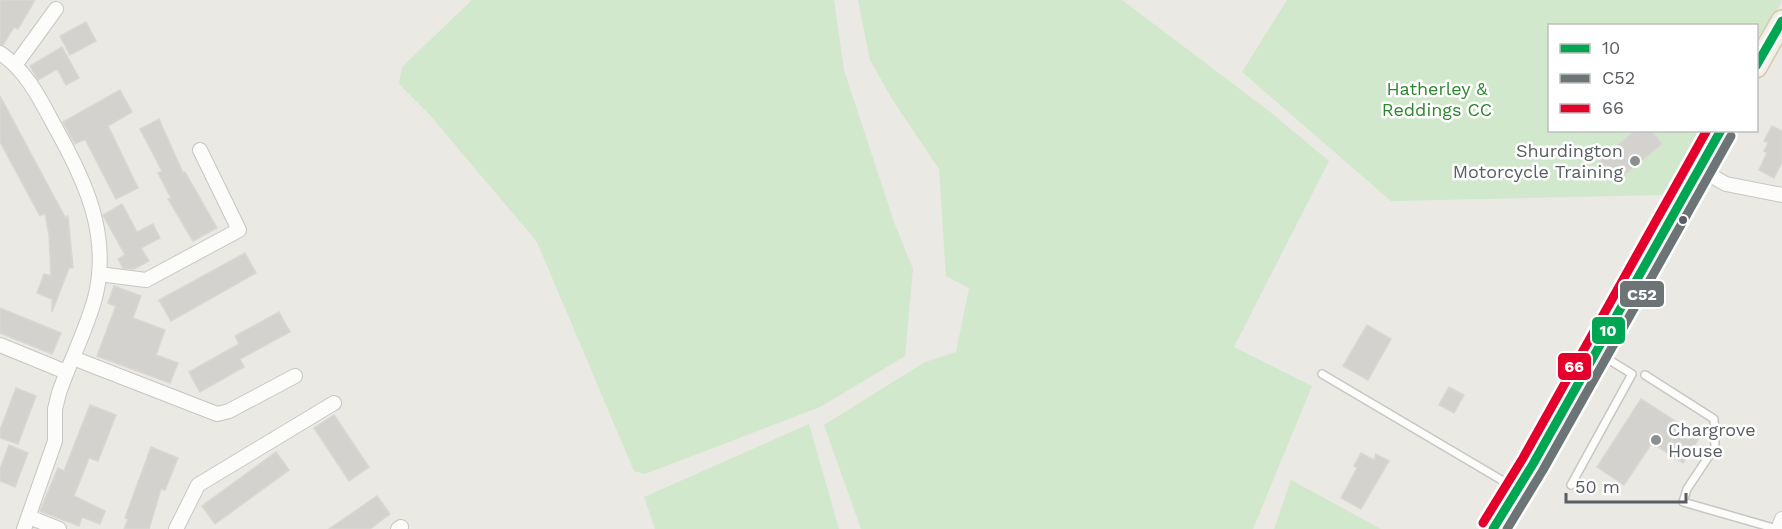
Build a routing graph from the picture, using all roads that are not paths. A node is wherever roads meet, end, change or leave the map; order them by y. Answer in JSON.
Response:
{"nodes":[{"id":1,"x":56,"y":9,"type":"dead end"},
{"id":2,"x":1782,"y":21,"type":"edge"},
{"id":3,"x":0,"y":53,"type":"edge"},
{"id":4,"x":1758,"y":63,"type":"edge"},
{"id":5,"x":16,"y":64,"type":"junction"},
{"id":6,"x":1720,"y":132,"type":"edge"},
{"id":7,"x":200,"y":150,"type":"dead end"},
{"id":8,"x":1699,"y":169,"type":"junction"},
{"id":9,"x":1782,"y":195,"type":"edge"},
{"id":10,"x":99,"y":273,"type":"junction"},
{"id":11,"x":0,"y":345,"type":"edge"},
{"id":12,"x":1596,"y":352,"type":"junction"},
{"id":13,"x":73,"y":357,"type":"junction"},
{"id":14,"x":66,"y":372,"type":"junction"},
{"id":15,"x":1322,"y":374,"type":"dead end"},
{"id":16,"x":1645,"y":375,"type":"dead end"},
{"id":17,"x":294,"y":376,"type":"dead end"},
{"id":18,"x":334,"y":403,"type":"dead end"},
{"id":19,"x":1571,"y":485,"type":"dead end"},
{"id":20,"x":1517,"y":490,"type":"junction"},
{"id":21,"x":1782,"y":519,"type":"edge"},
{"id":22,"x":26,"y":523,"type":"edge"},
{"id":23,"x":59,"y":529,"type":"edge"},
{"id":24,"x":176,"y":529,"type":"edge"},
{"id":25,"x":1493,"y":529,"type":"edge"},
{"id":26,"x":1778,"y":529,"type":"edge"}],
"edges":[{"from":1,"to":5,"type":"street"},
{"from":2,"to":4,"type":"main road"},
{"from":3,"to":5,"type":"street"},
{"from":5,"to":10,"type":"street"},
{"from":6,"to":8,"type":"main road"},
{"from":7,"to":10,"type":"street"},
{"from":8,"to":9,"type":"street"},
{"from":8,"to":12,"type":"main road"},
{"from":10,"to":13,"type":"street"},
{"from":11,"to":14,"type":"street"},
{"from":12,"to":19,"type":"lane"},
{"from":12,"to":20,"type":"main road"},
{"from":13,"to":14,"type":"street"},
{"from":13,"to":17,"type":"street"},
{"from":14,"to":22,"type":"street"},
{"from":15,"to":20,"type":"lane"},
{"from":16,"to":26,"type":"lane"},
{"from":18,"to":24,"type":"street"},
{"from":20,"to":25,"type":"main road"},
{"from":21,"to":26,"type":"street"},
{"from":22,"to":23,"type":"street"}]}
